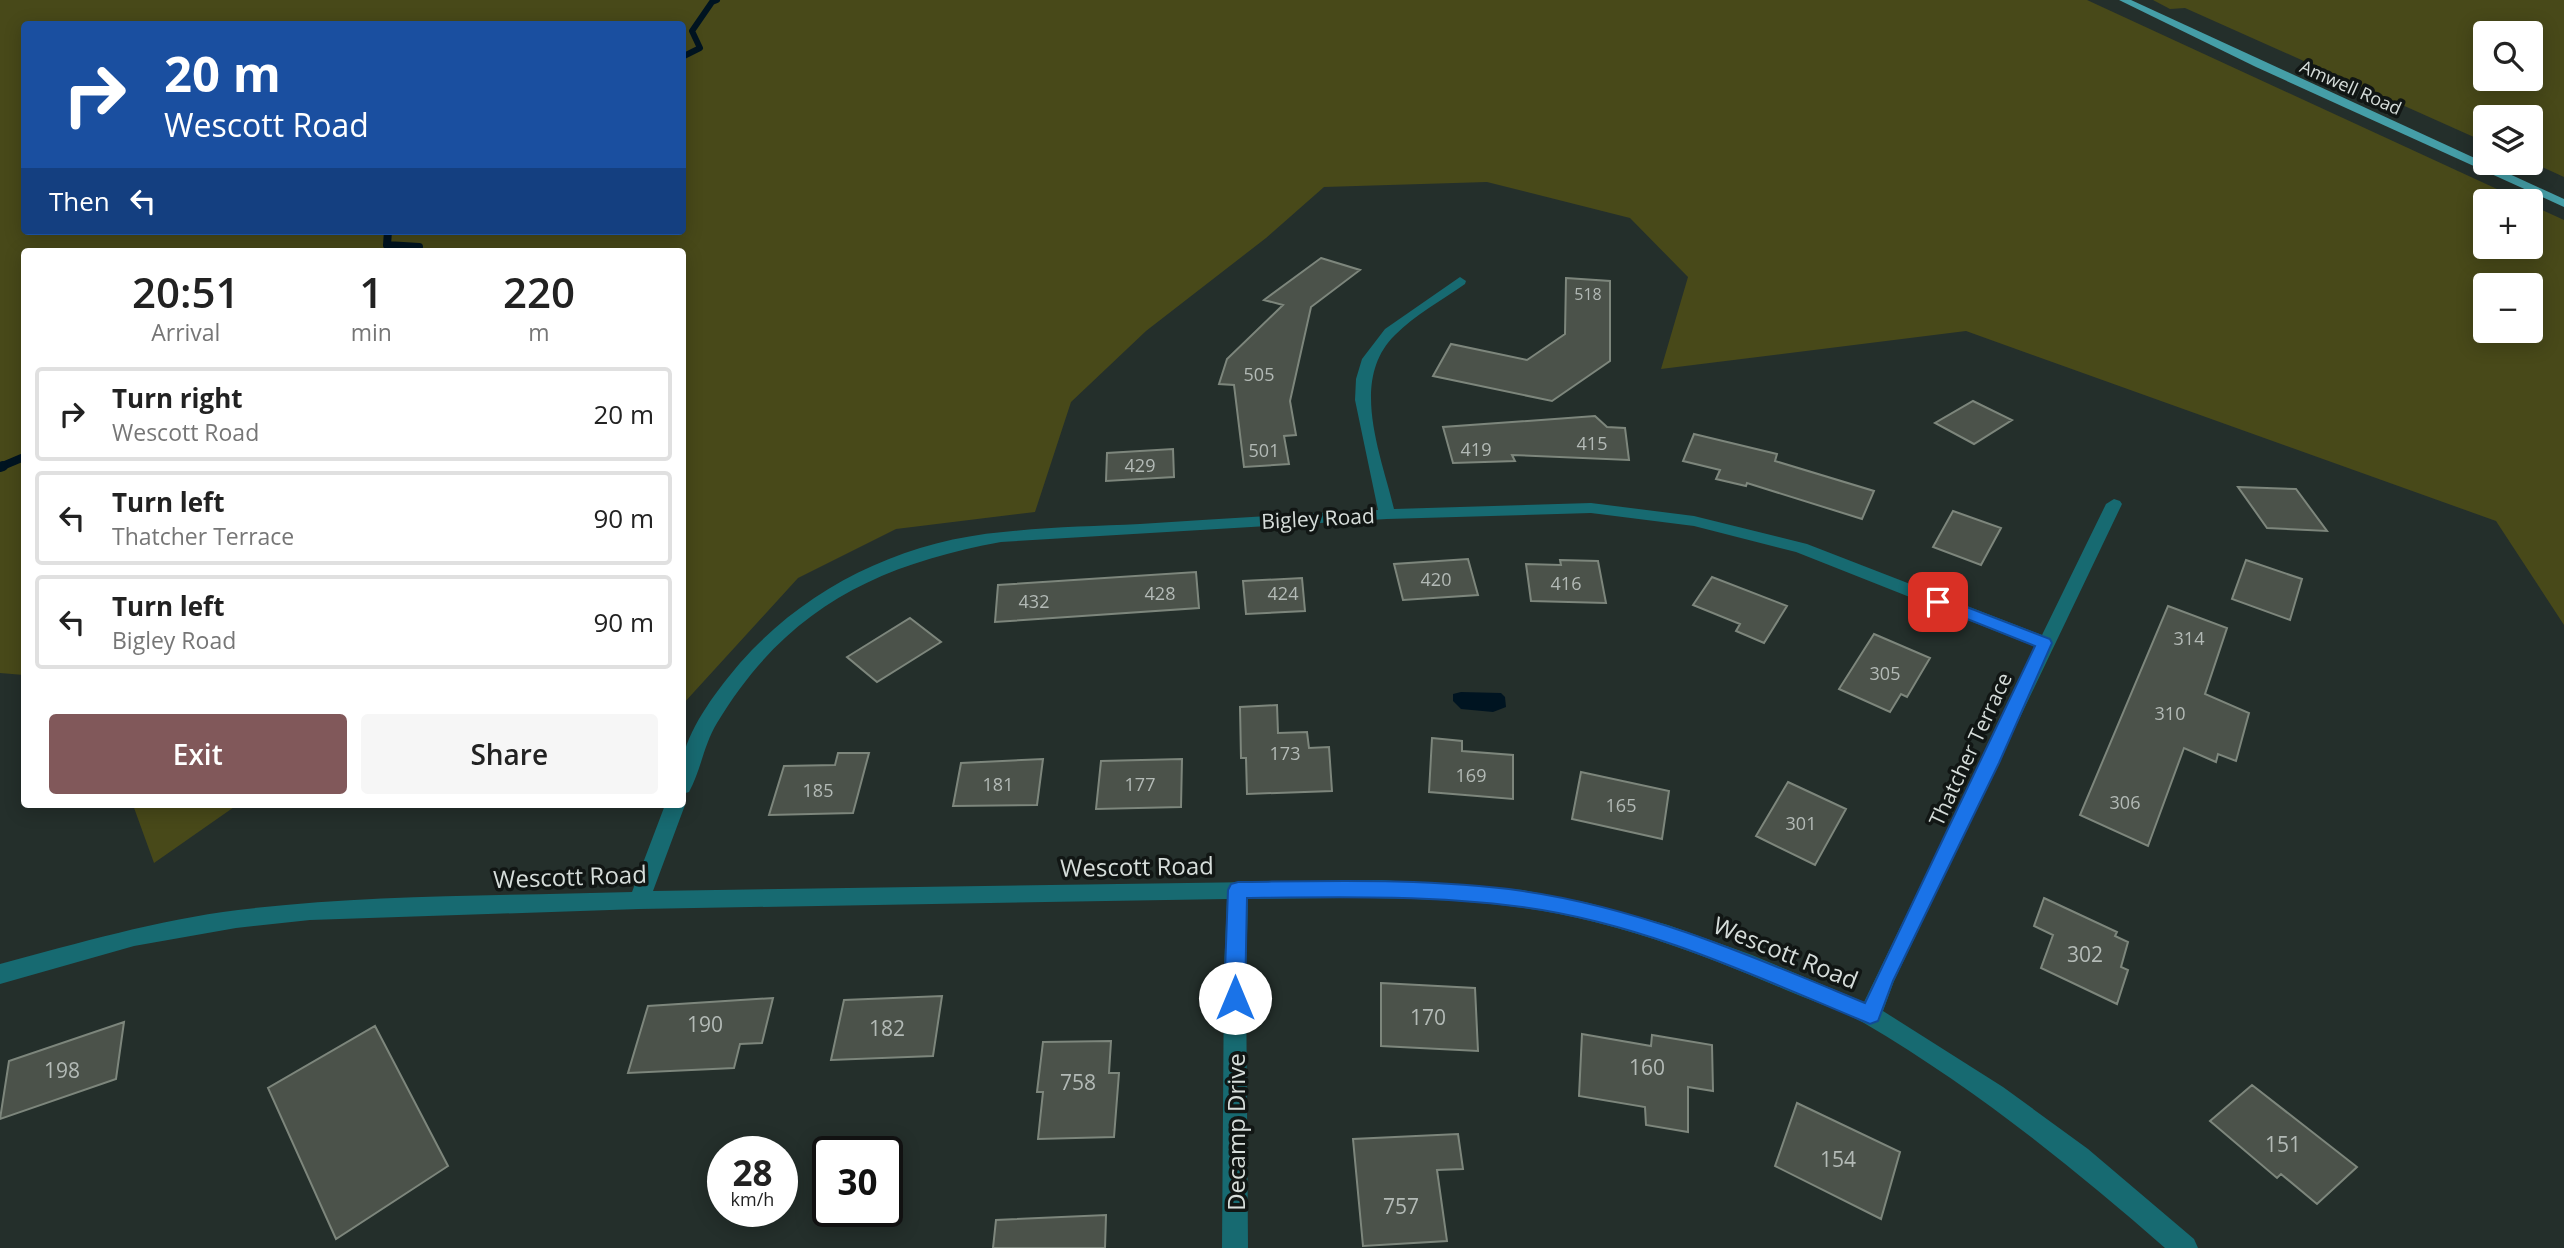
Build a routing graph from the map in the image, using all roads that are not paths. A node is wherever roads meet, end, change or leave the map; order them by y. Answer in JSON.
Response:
{"nodes":[{"id":1,"x":2124,"y":0,"type":"edge"},
{"id":2,"x":2564,"y":203,"type":"edge"},
{"id":3,"x":1460,"y":281,"type":"dead end"},
{"id":4,"x":2114,"y":504,"type":"dead end"},
{"id":5,"x":1387,"y":514,"type":"junction"},
{"id":6,"x":2044,"y":643,"type":"junction"},
{"id":7,"x":686,"y":777,"type":"edge"},
{"id":8,"x":674,"y":808,"type":"edge"},
{"id":9,"x":1238,"y":890,"type":"junction"},
{"id":10,"x":639,"y":900,"type":"junction"},
{"id":11,"x":0,"y":974,"type":"edge"},
{"id":12,"x":1870,"y":1015,"type":"junction"},
{"id":13,"x":1234,"y":1248,"type":"edge"},
{"id":14,"x":2185,"y":1248,"type":"edge"}],
"edges":[{"from":1,"to":2,"type":"main road","name":"Amwell Road"},
{"from":3,"to":5,"type":"street"},
{"from":4,"to":6,"type":"street","name":"Thatcher Terrace"},
{"from":5,"to":6,"type":"street","name":"Bigley Road"},
{"from":5,"to":7,"type":"street","name":"Bigley Road"},
{"from":6,"to":12,"type":"street","name":"Thatcher Terrace"},
{"from":8,"to":10,"type":"street"},
{"from":9,"to":10,"type":"street","name":"Wescott Road"},
{"from":9,"to":12,"type":"street","name":"Wescott Road"},
{"from":9,"to":13,"type":"street","name":"Decamp Drive"},
{"from":10,"to":11,"type":"street","name":"Wescott Road"},
{"from":12,"to":14,"type":"street","name":"Wescott Road"}]}
